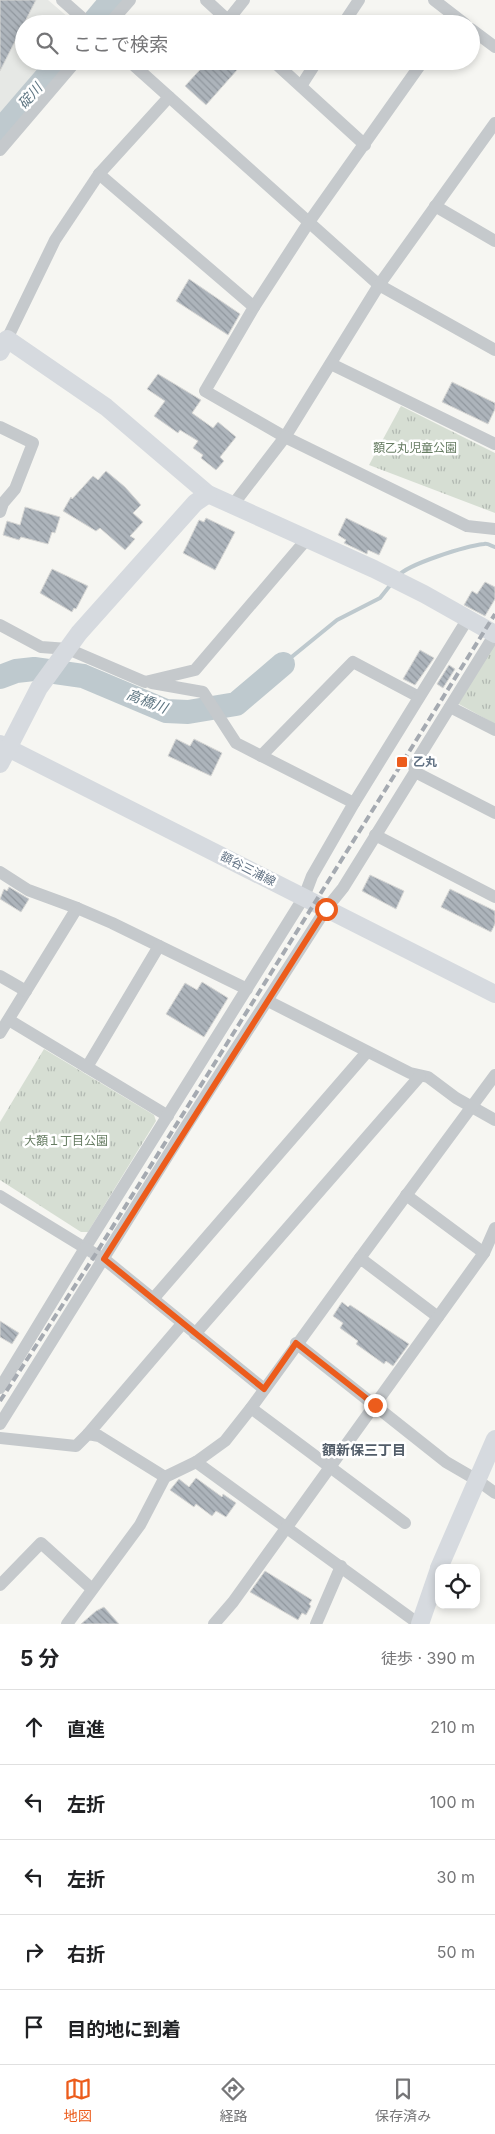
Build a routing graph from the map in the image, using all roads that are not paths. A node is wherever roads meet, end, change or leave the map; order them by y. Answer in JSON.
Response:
{"nodes":[{"id":1,"x":62,"y":0,"type":"edge"},
{"id":2,"x":130,"y":0,"type":"edge"},
{"id":3,"x":206,"y":0,"type":"edge"},
{"id":4,"x":244,"y":0,"type":"edge"},
{"id":5,"x":359,"y":0,"type":"edge"},
{"id":6,"x":434,"y":0,"type":"edge"},
{"id":7,"x":79,"y":15,"type":"edge"},
{"id":8,"x":117,"y":15,"type":"edge"},
{"id":9,"x":222,"y":15,"type":"edge"},
{"id":10,"x":234,"y":15,"type":"edge"},
{"id":11,"x":349,"y":15,"type":"edge"},
{"id":12,"x":450,"y":15,"type":"edge"},
{"id":13,"x":480,"y":36,"type":"edge"},
{"id":14,"x":495,"y":47,"type":"edge"},
{"id":15,"x":68,"y":70,"type":"edge"},
{"id":16,"x":139,"y":70,"type":"edge"},
{"id":17,"x":283,"y":70,"type":"edge"},
{"id":18,"x":311,"y":70,"type":"edge"},
{"id":19,"x":418,"y":70,"type":"edge"},
{"id":20,"x":300,"y":86,"type":"junction"},
{"id":21,"x":168,"y":97,"type":"junction"},
{"id":22,"x":495,"y":123,"type":"edge"},
{"id":23,"x":365,"y":145,"type":"junction"},
{"id":24,"x":0,"y":150,"type":"edge"},
{"id":25,"x":99,"y":174,"type":"junction"},
{"id":26,"x":435,"y":206,"type":"junction"},
{"id":27,"x":309,"y":222,"type":"junction"},
{"id":28,"x":495,"y":241,"type":"edge"},
{"id":29,"x":379,"y":285,"type":"junction"},
{"id":30,"x":254,"y":307,"type":"junction"},
{"id":31,"x":2,"y":341,"type":"edge"},
{"id":32,"x":495,"y":350,"type":"edge"},
{"id":33,"x":331,"y":364,"type":"junction"},
{"id":34,"x":0,"y":427,"type":"edge"},
{"id":35,"x":285,"y":437,"type":"junction"},
{"id":36,"x":495,"y":444,"type":"edge"},
{"id":37,"x":208,"y":494,"type":"junction"},
{"id":38,"x":232,"y":506,"type":"junction"},
{"id":39,"x":0,"y":512,"type":"edge"},
{"id":40,"x":495,"y":529,"type":"edge"},
{"id":41,"x":306,"y":540,"type":"junction"},
{"id":42,"x":467,"y":620,"type":"junction"},
{"id":43,"x":0,"y":625,"type":"edge"},
{"id":44,"x":495,"y":634,"type":"edge"},
{"id":45,"x":64,"y":654,"type":"junction"},
{"id":46,"x":145,"y":682,"type":"junction"},
{"id":47,"x":419,"y":697,"type":"junction"},
{"id":48,"x":450,"y":707,"type":"junction"},
{"id":49,"x":495,"y":730,"type":"edge"},
{"id":50,"x":2,"y":752,"type":"edge"},
{"id":51,"x":262,"y":756,"type":"junction"},
{"id":52,"x":415,"y":772,"type":"junction"},
{"id":53,"x":354,"y":802,"type":"junction"},
{"id":54,"x":495,"y":813,"type":"edge"},
{"id":55,"x":375,"y":835,"type":"junction"},
{"id":56,"x":0,"y":872,"type":"edge"},
{"id":57,"x":304,"y":897,"type":"junction"},
{"id":58,"x":495,"y":897,"type":"edge"},
{"id":59,"x":77,"y":908,"type":"junction"},
{"id":60,"x":326,"y":909,"type":"junction"},
{"id":61,"x":160,"y":946,"type":"junction"},
{"id":62,"x":0,"y":976,"type":"edge"},
{"id":63,"x":247,"y":989,"type":"junction"},
{"id":64,"x":26,"y":991,"type":"junction"},
{"id":65,"x":495,"y":994,"type":"edge"},
{"id":66,"x":268,"y":1000,"type":"junction"},
{"id":67,"x":8,"y":1020,"type":"junction"},
{"id":68,"x":0,"y":1033,"type":"edge"},
{"id":69,"x":367,"y":1052,"type":"junction"},
{"id":70,"x":87,"y":1067,"type":"junction"},
{"id":71,"x":495,"y":1075,"type":"edge"},
{"id":72,"x":420,"y":1076,"type":"junction"},
{"id":73,"x":474,"y":1106,"type":"junction"},
{"id":74,"x":168,"y":1116,"type":"junction"},
{"id":75,"x":495,"y":1120,"type":"edge"},
{"id":76,"x":406,"y":1196,"type":"junction"},
{"id":77,"x":1,"y":1200,"type":"edge"},
{"id":78,"x":495,"y":1228,"type":"edge"},
{"id":79,"x":86,"y":1248,"type":"junction"},
{"id":80,"x":484,"y":1253,"type":"junction"},
{"id":81,"x":360,"y":1258,"type":"junction"},
{"id":82,"x":104,"y":1259,"type":"junction"},
{"id":83,"x":152,"y":1299,"type":"junction"},
{"id":84,"x":438,"y":1317,"type":"junction"},
{"id":85,"x":182,"y":1324,"type":"junction"},
{"id":86,"x":195,"y":1334,"type":"junction"},
{"id":87,"x":296,"y":1343,"type":"junction"},
{"id":88,"x":4,"y":1372,"type":"edge"},
{"id":89,"x":0,"y":1388,"type":"edge"},
{"id":90,"x":264,"y":1389,"type":"junction"},
{"id":91,"x":375,"y":1405,"type":"junction"},
{"id":92,"x":251,"y":1408,"type":"junction"},
{"id":93,"x":0,"y":1424,"type":"edge"},
{"id":94,"x":88,"y":1434,"type":"junction"},
{"id":95,"x":0,"y":1438,"type":"edge"},
{"id":96,"x":495,"y":1439,"type":"edge"},
{"id":97,"x":196,"y":1462,"type":"junction"},
{"id":98,"x":330,"y":1468,"type":"junction"},
{"id":99,"x":165,"y":1477,"type":"junction"},
{"id":100,"x":477,"y":1480,"type":"junction"},
{"id":101,"x":495,"y":1493,"type":"edge"},
{"id":102,"x":405,"y":1522,"type":"dead end"},
{"id":103,"x":287,"y":1527,"type":"junction"},
{"id":104,"x":441,"y":1564,"type":"edge"},
{"id":105,"x":341,"y":1566,"type":"junction"},
{"id":106,"x":435,"y":1579,"type":"edge"},
{"id":107,"x":0,"y":1585,"type":"edge"},
{"id":108,"x":92,"y":1589,"type":"junction"},
{"id":109,"x":67,"y":1624,"type":"edge"},
{"id":110,"x":214,"y":1624,"type":"edge"},
{"id":111,"x":316,"y":1624,"type":"edge"},
{"id":112,"x":419,"y":1624,"type":"edge"}],
"edges":[{"from":1,"to":7,"type":"street"},
{"from":2,"to":8,"type":"street"},
{"from":3,"to":9,"type":"street"},
{"from":4,"to":10,"type":"street"},
{"from":5,"to":11,"type":"street"},
{"from":6,"to":12,"type":"street"},
{"from":13,"to":14,"type":"street"},
{"from":15,"to":24,"type":"street"},
{"from":16,"to":21,"type":"street"},
{"from":17,"to":20,"type":"street"},
{"from":18,"to":20,"type":"street"},
{"from":19,"to":23,"type":"street"},
{"from":20,"to":23,"type":"street"},
{"from":21,"to":25,"type":"street"},
{"from":21,"to":27,"type":"street"},
{"from":22,"to":26,"type":"street"},
{"from":23,"to":27,"type":"street"},
{"from":25,"to":30,"type":"street"},
{"from":25,"to":31,"type":"street"},
{"from":26,"to":28,"type":"street"},
{"from":26,"to":29,"type":"street"},
{"from":27,"to":29,"type":"street"},
{"from":27,"to":30,"type":"street"},
{"from":29,"to":32,"type":"street"},
{"from":29,"to":33,"type":"street"},
{"from":30,"to":35,"type":"street"},
{"from":31,"to":37,"type":"street"},
{"from":33,"to":35,"type":"street"},
{"from":33,"to":36,"type":"street"},
{"from":34,"to":39,"type":"street"},
{"from":35,"to":38,"type":"street"},
{"from":35,"to":40,"type":"street"},
{"from":37,"to":38,"type":"street"},
{"from":37,"to":45,"type":"street"},
{"from":38,"to":41,"type":"street"},
{"from":41,"to":42,"type":"street"},
{"from":41,"to":46,"type":"street"},
{"from":42,"to":44,"type":"street"},
{"from":42,"to":47,"type":"street"},
{"from":43,"to":45,"type":"street"},
{"from":44,"to":48,"type":"street"},
{"from":45,"to":46,"type":"street"},
{"from":45,"to":50,"type":"street"},
{"from":46,"to":51,"type":"street"},
{"from":47,"to":51,"type":"street"},
{"from":47,"to":53,"type":"street"},
{"from":48,"to":49,"type":"street"},
{"from":48,"to":52,"type":"street"},
{"from":50,"to":57,"type":"street","name":"額谷三浦線"},
{"from":51,"to":53,"type":"street"},
{"from":52,"to":54,"type":"street"},
{"from":52,"to":55,"type":"street"},
{"from":53,"to":57,"type":"street"},
{"from":55,"to":58,"type":"street"},
{"from":55,"to":60,"type":"street"},
{"from":56,"to":59,"type":"street"},
{"from":57,"to":60,"type":"street","name":"額谷三浦線"},
{"from":57,"to":63,"type":"street"},
{"from":59,"to":61,"type":"street"},
{"from":59,"to":64,"type":"street"},
{"from":60,"to":65,"type":"street","name":"額谷三浦線"},
{"from":60,"to":66,"type":"street"},
{"from":61,"to":63,"type":"street"},
{"from":61,"to":70,"type":"street"},
{"from":62,"to":64,"type":"street"},
{"from":63,"to":74,"type":"street"},
{"from":64,"to":67,"type":"street"},
{"from":66,"to":69,"type":"street"},
{"from":66,"to":82,"type":"street"},
{"from":67,"to":68,"type":"street"},
{"from":67,"to":70,"type":"street"},
{"from":69,"to":72,"type":"street"},
{"from":69,"to":83,"type":"street"},
{"from":70,"to":74,"type":"street"},
{"from":71,"to":73,"type":"street"},
{"from":72,"to":73,"type":"street"},
{"from":72,"to":86,"type":"street"},
{"from":73,"to":75,"type":"street"},
{"from":73,"to":76,"type":"street"},
{"from":74,"to":79,"type":"street"},
{"from":76,"to":80,"type":"street"},
{"from":76,"to":81,"type":"street"},
{"from":77,"to":79,"type":"street"},
{"from":78,"to":80,"type":"street"},
{"from":79,"to":82,"type":"street"},
{"from":79,"to":88,"type":"street"},
{"from":80,"to":84,"type":"street"},
{"from":81,"to":84,"type":"street"},
{"from":81,"to":87,"type":"street"},
{"from":82,"to":83,"type":"street"},
{"from":82,"to":93,"type":"street"},
{"from":83,"to":85,"type":"street"},
{"from":84,"to":91,"type":"street"},
{"from":85,"to":86,"type":"street"},
{"from":85,"to":94,"type":"street"},
{"from":86,"to":90,"type":"street"},
{"from":87,"to":90,"type":"street"},
{"from":87,"to":91,"type":"street"},
{"from":88,"to":89,"type":"street"},
{"from":90,"to":92,"type":"street"},
{"from":91,"to":98,"type":"street"},
{"from":91,"to":100,"type":"street"},
{"from":92,"to":97,"type":"street"},
{"from":92,"to":98,"type":"street"},
{"from":94,"to":95,"type":"street"},
{"from":94,"to":99,"type":"street"},
{"from":96,"to":100,"type":"street"},
{"from":97,"to":99,"type":"street"},
{"from":97,"to":103,"type":"street"},
{"from":98,"to":102,"type":"street"},
{"from":98,"to":103,"type":"street"},
{"from":99,"to":108,"type":"street"},
{"from":100,"to":101,"type":"street"},
{"from":100,"to":104,"type":"street"},
{"from":103,"to":105,"type":"street"},
{"from":103,"to":110,"type":"street"},
{"from":105,"to":111,"type":"street"},
{"from":105,"to":112,"type":"street"},
{"from":106,"to":112,"type":"street"},
{"from":107,"to":108,"type":"street"},
{"from":108,"to":109,"type":"street"}]}
